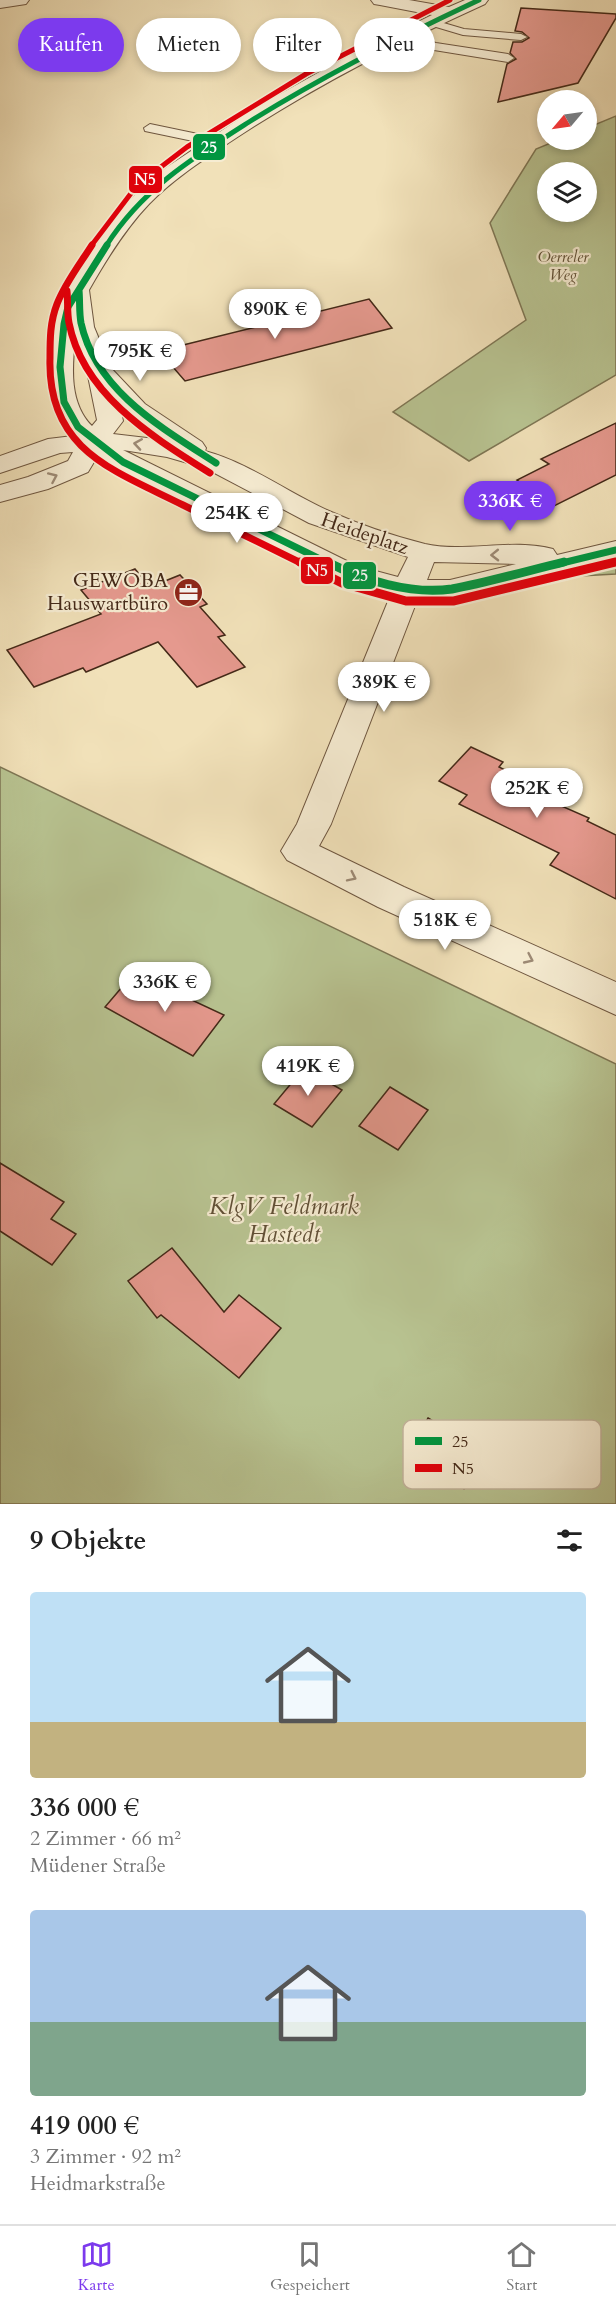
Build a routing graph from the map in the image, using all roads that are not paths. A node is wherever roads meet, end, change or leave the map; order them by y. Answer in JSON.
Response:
{"nodes":[{"id":1,"x":20,"y":0,"type":"edge"},
{"id":2,"x":380,"y":0,"type":"edge"},
{"id":3,"x":479,"y":0,"type":"edge"},
{"id":4,"x":0,"y":3,"type":"edge"},
{"id":5,"x":451,"y":13,"type":"junction"},
{"id":6,"x":435,"y":20,"type":"edge"},
{"id":7,"x":435,"y":24,"type":"edge"},
{"id":8,"x":521,"y":37,"type":"dead end"},
{"id":9,"x":435,"y":46,"type":"edge"},
{"id":10,"x":508,"y":58,"type":"dead end"},
{"id":11,"x":354,"y":60,"type":"edge"},
{"id":12,"x":150,"y":128,"type":"dead end"},
{"id":13,"x":217,"y":142,"type":"junction"},
{"id":14,"x":78,"y":288,"type":"junction"},
{"id":15,"x":100,"y":371,"type":"junction"},
{"id":16,"x":92,"y":442,"type":"junction"},
{"id":17,"x":215,"y":462,"type":"junction"},
{"id":18,"x":0,"y":465,"type":"edge"},
{"id":19,"x":0,"y":494,"type":"edge"},
{"id":20,"x":606,"y":552,"type":"edge"},
{"id":21,"x":424,"y":553,"type":"junction"},
{"id":22,"x":408,"y":589,"type":"junction"},
{"id":23,"x":616,"y":999,"type":"edge"}],
"edges":[{"from":1,"to":4,"type":"street"},
{"from":2,"to":5,"type":"street"},
{"from":3,"to":5,"type":"street"},
{"from":5,"to":6,"type":"street"},
{"from":7,"to":8,"type":"lane"},
{"from":9,"to":10,"type":"lane"},
{"from":11,"to":13,"type":"street"},
{"from":12,"to":13,"type":"lane"},
{"from":13,"to":14,"type":"street"},
{"from":14,"to":15,"type":"street"},
{"from":14,"to":16,"type":"street"},
{"from":15,"to":16,"type":"street"},
{"from":15,"to":17,"type":"street"},
{"from":17,"to":16,"type":"street","name":"Heideplatz","one_way":true},
{"from":16,"to":18,"type":"street"},
{"from":19,"to":16,"type":"street","one_way":true},
{"from":16,"to":22,"type":"street","name":"Heideplatz"},
{"from":17,"to":21,"type":"street","name":"Heideplatz"},
{"from":20,"to":21,"type":"street","one_way":true},
{"from":20,"to":22,"type":"street"},
{"from":21,"to":22,"type":"street","name":"Heideplatz"},
{"from":22,"to":23,"type":"street","name":"Heideplatz","one_way":true}]}
